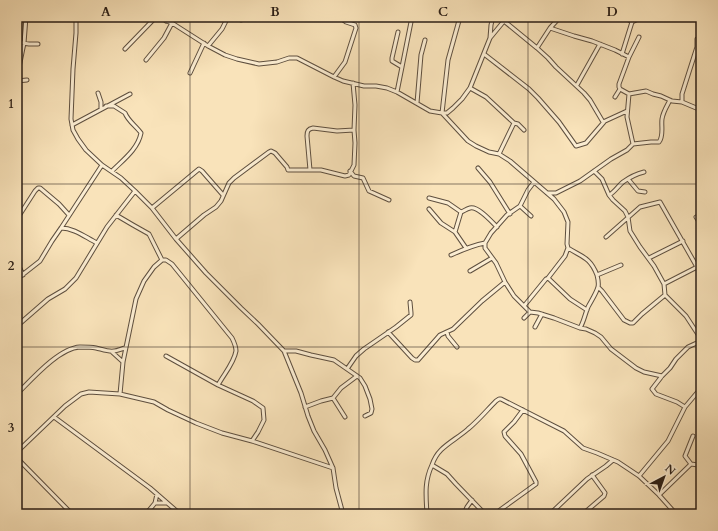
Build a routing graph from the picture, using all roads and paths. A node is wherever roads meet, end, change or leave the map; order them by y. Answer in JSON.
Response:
{"nodes":[{"id":1,"x":26,"y":17,"type":"edge"},
{"id":2,"x":75,"y":17,"type":"edge"},
{"id":3,"x":156,"y":17,"type":"edge"},
{"id":4,"x":170,"y":17,"type":"edge"},
{"id":5,"x":228,"y":17,"type":"edge"},
{"id":6,"x":234,"y":17,"type":"edge"},
{"id":7,"x":339,"y":17,"type":"edge"},
{"id":8,"x":412,"y":17,"type":"edge"},
{"id":9,"x":460,"y":17,"type":"edge"},
{"id":10,"x":493,"y":17,"type":"edge"},
{"id":11,"x":509,"y":17,"type":"edge"},
{"id":12,"x":560,"y":17,"type":"edge"},
{"id":13,"x":624,"y":17,"type":"edge"},
{"id":14,"x":638,"y":17,"type":"edge"},
{"id":15,"x":241,"y":20,"type":"dead end"},
{"id":16,"x":166,"y":21,"type":"junction"},
{"id":17,"x":504,"y":22,"type":"junction"},
{"id":18,"x":632,"y":22,"type":"junction"},
{"id":19,"x":172,"y":23,"type":"junction"},
{"id":20,"x":550,"y":28,"type":"junction"},
{"id":21,"x":398,"y":32,"type":"dead end"},
{"id":22,"x":639,"y":37,"type":"dead end"},
{"id":23,"x":490,"y":38,"type":"junction"},
{"id":24,"x":697,"y":39,"type":"dead end"},
{"id":25,"x":425,"y":40,"type":"dead end"},
{"id":26,"x":17,"y":42,"type":"edge"},
{"id":27,"x":24,"y":43,"type":"junction"},
{"id":28,"x":204,"y":43,"type":"junction"},
{"id":29,"x":38,"y":44,"type":"dead end"},
{"id":30,"x":600,"y":44,"type":"junction"},
{"id":31,"x":208,"y":46,"type":"junction"},
{"id":32,"x":537,"y":48,"type":"junction"},
{"id":33,"x":125,"y":49,"type":"dead end"},
{"id":34,"x":484,"y":54,"type":"junction"},
{"id":35,"x":622,"y":54,"type":"junction"},
{"id":36,"x":628,"y":57,"type":"junction"},
{"id":37,"x":146,"y":60,"type":"dead end"},
{"id":38,"x":402,"y":67,"type":"junction"},
{"id":39,"x":190,"y":73,"type":"dead end"},
{"id":40,"x":17,"y":77,"type":"edge"},
{"id":41,"x":334,"y":77,"type":"junction"},
{"id":42,"x":27,"y":80,"type":"dead end"},
{"id":43,"x":17,"y":81,"type":"edge"},
{"id":44,"x":353,"y":83,"type":"junction"},
{"id":45,"x":576,"y":85,"type":"junction"},
{"id":46,"x":470,"y":88,"type":"junction"},
{"id":47,"x":620,"y":89,"type":"junction"},
{"id":48,"x":396,"y":92,"type":"junction"},
{"id":49,"x":98,"y":93,"type":"dead end"},
{"id":50,"x":130,"y":94,"type":"dead end"},
{"id":51,"x":629,"y":94,"type":"junction"},
{"id":52,"x":615,"y":97,"type":"dead end"},
{"id":53,"x":670,"y":100,"type":"junction"},
{"id":54,"x":682,"y":102,"type":"junction"},
{"id":55,"x":417,"y":103,"type":"junction"},
{"id":56,"x":106,"y":106,"type":"junction"},
{"id":57,"x":100,"y":109,"type":"junction"},
{"id":58,"x":701,"y":110,"type":"edge"},
{"id":59,"x":627,"y":111,"type":"junction"},
{"id":60,"x":442,"y":113,"type":"junction"},
{"id":61,"x":604,"y":122,"type":"junction"},
{"id":62,"x":514,"y":123,"type":"junction"},
{"id":63,"x":72,"y":125,"type":"junction"},
{"id":64,"x":354,"y":130,"type":"junction"},
{"id":65,"x":524,"y":130,"type":"dead end"},
{"id":66,"x":633,"y":144,"type":"junction"},
{"id":67,"x":500,"y":154,"type":"junction"},
{"id":68,"x":102,"y":165,"type":"junction"},
{"id":69,"x":478,"y":168,"type":"dead end"},
{"id":70,"x":310,"y":170,"type":"junction"},
{"id":71,"x":112,"y":171,"type":"junction"},
{"id":72,"x":350,"y":171,"type":"junction"},
{"id":73,"x":594,"y":171,"type":"junction"},
{"id":74,"x":644,"y":172,"type":"dead end"},
{"id":75,"x":628,"y":179,"type":"junction"},
{"id":76,"x":534,"y":182,"type":"junction"},
{"id":77,"x":135,"y":191,"type":"junction"},
{"id":78,"x":645,"y":192,"type":"dead end"},
{"id":79,"x":547,"y":194,"type":"junction"},
{"id":80,"x":223,"y":195,"type":"junction"},
{"id":81,"x":609,"y":195,"type":"junction"},
{"id":82,"x":429,"y":198,"type":"dead end"},
{"id":83,"x":389,"y":200,"type":"dead end"},
{"id":84,"x":520,"y":206,"type":"junction"},
{"id":85,"x":152,"y":208,"type":"junction"},
{"id":86,"x":429,"y":209,"type":"dead end"},
{"id":87,"x":461,"y":212,"type":"junction"},
{"id":88,"x":510,"y":214,"type":"junction"},
{"id":89,"x":116,"y":215,"type":"junction"},
{"id":90,"x":69,"y":216,"type":"junction"},
{"id":91,"x":531,"y":216,"type":"dead end"},
{"id":92,"x":628,"y":217,"type":"junction"},
{"id":93,"x":696,"y":217,"type":"dead end"},
{"id":94,"x":17,"y":218,"type":"edge"},
{"id":95,"x":64,"y":222,"type":"junction"},
{"id":96,"x":701,"y":226,"type":"edge"},
{"id":97,"x":497,"y":227,"type":"junction"},
{"id":98,"x":61,"y":228,"type":"junction"},
{"id":99,"x":69,"y":228,"type":"junction"},
{"id":100,"x":454,"y":232,"type":"junction"},
{"id":101,"x":606,"y":237,"type":"dead end"},
{"id":102,"x":176,"y":239,"type":"junction"},
{"id":103,"x":683,"y":242,"type":"junction"},
{"id":104,"x":97,"y":243,"type":"junction"},
{"id":105,"x":485,"y":243,"type":"junction"},
{"id":106,"x":466,"y":248,"type":"junction"},
{"id":107,"x":568,"y":248,"type":"junction"},
{"id":108,"x":451,"y":255,"type":"dead end"},
{"id":109,"x":492,"y":258,"type":"junction"},
{"id":110,"x":648,"y":258,"type":"junction"},
{"id":111,"x":162,"y":260,"type":"junction"},
{"id":112,"x":17,"y":262,"type":"edge"},
{"id":113,"x":621,"y":265,"type":"dead end"},
{"id":114,"x":699,"y":266,"type":"edge"},
{"id":115,"x":470,"y":271,"type":"dead end"},
{"id":116,"x":23,"y":275,"type":"junction"},
{"id":117,"x":597,"y":275,"type":"junction"},
{"id":118,"x":548,"y":278,"type":"junction"},
{"id":119,"x":17,"y":279,"type":"edge"},
{"id":120,"x":504,"y":282,"type":"junction"},
{"id":121,"x":664,"y":284,"type":"junction"},
{"id":122,"x":598,"y":287,"type":"junction"},
{"id":123,"x":665,"y":295,"type":"junction"},
{"id":124,"x":410,"y":302,"type":"dead end"},
{"id":125,"x":524,"y":306,"type":"junction"},
{"id":126,"x":587,"y":310,"type":"junction"},
{"id":127,"x":530,"y":312,"type":"junction"},
{"id":128,"x":542,"y":314,"type":"junction"},
{"id":129,"x":524,"y":318,"type":"dead end"},
{"id":130,"x":17,"y":326,"type":"edge"},
{"id":131,"x":535,"y":327,"type":"dead end"},
{"id":132,"x":580,"y":328,"type":"junction"},
{"id":133,"x":388,"y":332,"type":"junction"},
{"id":134,"x":447,"y":332,"type":"junction"},
{"id":135,"x":701,"y":340,"type":"edge"},
{"id":136,"x":457,"y":347,"type":"dead end"},
{"id":137,"x":125,"y":348,"type":"junction"},
{"id":138,"x":284,"y":351,"type":"junction"},
{"id":139,"x":112,"y":352,"type":"junction"},
{"id":140,"x":166,"y":356,"type":"dead end"},
{"id":141,"x":123,"y":362,"type":"junction"},
{"id":142,"x":347,"y":369,"type":"junction"},
{"id":143,"x":357,"y":376,"type":"junction"},
{"id":144,"x":662,"y":376,"type":"junction"},
{"id":145,"x":218,"y":385,"type":"junction"},
{"id":146,"x":701,"y":388,"type":"edge"},
{"id":147,"x":17,"y":393,"type":"edge"},
{"id":148,"x":120,"y":394,"type":"junction"},
{"id":149,"x":333,"y":398,"type":"junction"},
{"id":150,"x":305,"y":407,"type":"junction"},
{"id":151,"x":685,"y":407,"type":"junction"},
{"id":152,"x":523,"y":410,"type":"junction"},
{"id":153,"x":365,"y":416,"type":"dead end"},
{"id":154,"x":54,"y":417,"type":"junction"},
{"id":155,"x":345,"y":417,"type":"dead end"},
{"id":156,"x":693,"y":436,"type":"dead end"},
{"id":157,"x":252,"y":441,"type":"junction"},
{"id":158,"x":17,"y":452,"type":"edge"},
{"id":159,"x":17,"y":458,"type":"edge"},
{"id":160,"x":613,"y":460,"type":"junction"},
{"id":161,"x":692,"y":464,"type":"junction"},
{"id":162,"x":432,"y":465,"type":"junction"},
{"id":163,"x":701,"y":467,"type":"edge"},
{"id":164,"x":332,"y":468,"type":"junction"},
{"id":165,"x":592,"y":475,"type":"junction"},
{"id":166,"x":639,"y":476,"type":"junction"},
{"id":167,"x":157,"y":494,"type":"junction"},
{"id":168,"x":659,"y":495,"type":"junction"},
{"id":169,"x":472,"y":500,"type":"junction"},
{"id":170,"x":156,"y":503,"type":"junction"},
{"id":171,"x":167,"y":504,"type":"junction"},
{"id":172,"x":701,"y":507,"type":"edge"},
{"id":173,"x":68,"y":510,"type":"junction"},
{"id":174,"x":64,"y":514,"type":"edge"},
{"id":175,"x":72,"y":514,"type":"edge"},
{"id":176,"x":146,"y":514,"type":"edge"},
{"id":177,"x":180,"y":514,"type":"edge"},
{"id":178,"x":343,"y":514,"type":"edge"},
{"id":179,"x":427,"y":514,"type":"edge"},
{"id":180,"x":464,"y":514,"type":"edge"},
{"id":181,"x":485,"y":514,"type":"edge"},
{"id":182,"x":496,"y":514,"type":"edge"},
{"id":183,"x":550,"y":514,"type":"edge"},
{"id":184,"x":583,"y":514,"type":"edge"},
{"id":185,"x":676,"y":514,"type":"edge"},
{"id":186,"x":693,"y":514,"type":"edge"}],
"edges":[{"from":1,"to":27,"type":"street"},
{"from":2,"to":63,"type":"street"},
{"from":3,"to":16,"type":"street"},
{"from":3,"to":33,"type":"street"},
{"from":4,"to":16,"type":"street"},
{"from":5,"to":31,"type":"street"},
{"from":6,"to":15,"type":"street"},
{"from":7,"to":41,"type":"street"},
{"from":8,"to":38,"type":"street"},
{"from":9,"to":60,"type":"street"},
{"from":10,"to":23,"type":"street"},
{"from":11,"to":17,"type":"street"},
{"from":12,"to":20,"type":"street"},
{"from":13,"to":18,"type":"street"},
{"from":14,"to":18,"type":"street"},
{"from":16,"to":19,"type":"street"},
{"from":17,"to":23,"type":"street"},
{"from":17,"to":32,"type":"street"},
{"from":18,"to":35,"type":"street"},
{"from":19,"to":28,"type":"street"},
{"from":19,"to":37,"type":"street"},
{"from":20,"to":30,"type":"street"},
{"from":20,"to":32,"type":"street"},
{"from":21,"to":38,"type":"street"},
{"from":22,"to":36,"type":"street"},
{"from":23,"to":34,"type":"street"},
{"from":24,"to":54,"type":"street"},
{"from":25,"to":55,"type":"street"},
{"from":26,"to":27,"type":"street"},
{"from":27,"to":29,"type":"street"},
{"from":27,"to":40,"type":"street"},
{"from":28,"to":31,"type":"street"},
{"from":28,"to":39,"type":"street"},
{"from":30,"to":35,"type":"street"},
{"from":30,"to":45,"type":"street"},
{"from":31,"to":41,"type":"street"},
{"from":32,"to":45,"type":"street"},
{"from":34,"to":46,"type":"street"},
{"from":34,"to":61,"type":"street"},
{"from":35,"to":36,"type":"street"},
{"from":36,"to":47,"type":"street"},
{"from":38,"to":48,"type":"street"},
{"from":41,"to":44,"type":"street"},
{"from":42,"to":43,"type":"street"},
{"from":44,"to":48,"type":"street"},
{"from":44,"to":64,"type":"street"},
{"from":45,"to":61,"type":"street"},
{"from":46,"to":60,"type":"street"},
{"from":46,"to":62,"type":"street"},
{"from":47,"to":51,"type":"street"},
{"from":47,"to":52,"type":"street"},
{"from":48,"to":55,"type":"street"},
{"from":49,"to":57,"type":"street"},
{"from":50,"to":56,"type":"street"},
{"from":51,"to":53,"type":"street"},
{"from":51,"to":59,"type":"street"},
{"from":53,"to":54,"type":"street"},
{"from":53,"to":66,"type":"street"},
{"from":54,"to":58,"type":"street"},
{"from":55,"to":60,"type":"street"},
{"from":56,"to":57,"type":"street"},
{"from":56,"to":71,"type":"street"},
{"from":57,"to":63,"type":"street"},
{"from":59,"to":61,"type":"street"},
{"from":59,"to":66,"type":"street"},
{"from":60,"to":67,"type":"street"},
{"from":62,"to":65,"type":"street"},
{"from":62,"to":67,"type":"street"},
{"from":63,"to":68,"type":"street"},
{"from":64,"to":70,"type":"street"},
{"from":64,"to":72,"type":"street"},
{"from":66,"to":73,"type":"street"},
{"from":67,"to":76,"type":"street"},
{"from":68,"to":71,"type":"street"},
{"from":68,"to":90,"type":"street"},
{"from":69,"to":88,"type":"street"},
{"from":70,"to":72,"type":"street"},
{"from":70,"to":80,"type":"street"},
{"from":71,"to":77,"type":"street"},
{"from":72,"to":83,"type":"street"},
{"from":73,"to":79,"type":"street"},
{"from":73,"to":81,"type":"street"},
{"from":74,"to":75,"type":"street"},
{"from":75,"to":78,"type":"street"},
{"from":75,"to":81,"type":"street"},
{"from":76,"to":79,"type":"street"},
{"from":76,"to":84,"type":"street"},
{"from":77,"to":85,"type":"street"},
{"from":77,"to":89,"type":"street"},
{"from":79,"to":107,"type":"street"},
{"from":80,"to":85,"type":"street"},
{"from":80,"to":102,"type":"street"},
{"from":81,"to":92,"type":"street"},
{"from":82,"to":87,"type":"street"},
{"from":84,"to":88,"type":"street"},
{"from":84,"to":91,"type":"street"},
{"from":85,"to":102,"type":"street"},
{"from":86,"to":100,"type":"street"},
{"from":87,"to":97,"type":"street"},
{"from":87,"to":100,"type":"street"},
{"from":88,"to":97,"type":"street"},
{"from":89,"to":104,"type":"street"},
{"from":89,"to":111,"type":"street"},
{"from":90,"to":94,"type":"street"},
{"from":90,"to":95,"type":"street"},
{"from":92,"to":101,"type":"street"},
{"from":92,"to":103,"type":"street"},
{"from":92,"to":110,"type":"street"},
{"from":93,"to":96,"type":"street"},
{"from":95,"to":98,"type":"street"},
{"from":95,"to":99,"type":"street"},
{"from":97,"to":105,"type":"street"},
{"from":98,"to":99,"type":"street"},
{"from":98,"to":116,"type":"street"},
{"from":99,"to":104,"type":"street"},
{"from":100,"to":106,"type":"street"},
{"from":102,"to":138,"type":"street"},
{"from":103,"to":110,"type":"street"},
{"from":103,"to":114,"type":"street"},
{"from":104,"to":130,"type":"street"},
{"from":105,"to":106,"type":"street"},
{"from":105,"to":109,"type":"street"},
{"from":106,"to":108,"type":"street"},
{"from":107,"to":117,"type":"street"},
{"from":107,"to":118,"type":"street"},
{"from":109,"to":115,"type":"street"},
{"from":109,"to":120,"type":"street"},
{"from":110,"to":121,"type":"street"},
{"from":111,"to":137,"type":"street"},
{"from":111,"to":145,"type":"street"},
{"from":112,"to":116,"type":"street"},
{"from":113,"to":117,"type":"street"},
{"from":114,"to":121,"type":"street"},
{"from":116,"to":119,"type":"street"},
{"from":117,"to":122,"type":"street"},
{"from":118,"to":125,"type":"street"},
{"from":118,"to":126,"type":"street"},
{"from":120,"to":125,"type":"street"},
{"from":120,"to":134,"type":"street"},
{"from":121,"to":123,"type":"street"},
{"from":122,"to":123,"type":"street"},
{"from":122,"to":126,"type":"street"},
{"from":123,"to":135,"type":"street"},
{"from":124,"to":133,"type":"street"},
{"from":125,"to":127,"type":"street"},
{"from":126,"to":132,"type":"street"},
{"from":127,"to":128,"type":"street"},
{"from":127,"to":129,"type":"street"},
{"from":128,"to":131,"type":"street"},
{"from":128,"to":132,"type":"street"},
{"from":132,"to":144,"type":"street"},
{"from":133,"to":134,"type":"street"},
{"from":133,"to":142,"type":"street"},
{"from":134,"to":136,"type":"street"},
{"from":135,"to":144,"type":"street"},
{"from":137,"to":139,"type":"street"},
{"from":137,"to":141,"type":"street"},
{"from":138,"to":142,"type":"street"},
{"from":138,"to":150,"type":"street"},
{"from":139,"to":141,"type":"street"},
{"from":139,"to":147,"type":"street"},
{"from":140,"to":145,"type":"street"},
{"from":141,"to":148,"type":"street"},
{"from":142,"to":143,"type":"street"},
{"from":143,"to":149,"type":"street"},
{"from":143,"to":153,"type":"street"},
{"from":144,"to":151,"type":"street"},
{"from":145,"to":157,"type":"street"},
{"from":146,"to":151,"type":"street"},
{"from":148,"to":154,"type":"street"},
{"from":148,"to":157,"type":"street"},
{"from":149,"to":150,"type":"street"},
{"from":149,"to":155,"type":"street"},
{"from":150,"to":164,"type":"street"},
{"from":151,"to":166,"type":"street"},
{"from":152,"to":160,"type":"street"},
{"from":152,"to":162,"type":"street"},
{"from":152,"to":182,"type":"street"},
{"from":154,"to":158,"type":"street"},
{"from":154,"to":167,"type":"street"},
{"from":156,"to":161,"type":"street"},
{"from":157,"to":164,"type":"street"},
{"from":159,"to":173,"type":"street"},
{"from":160,"to":165,"type":"street"},
{"from":160,"to":166,"type":"street"},
{"from":161,"to":163,"type":"street"},
{"from":161,"to":168,"type":"street"},
{"from":162,"to":169,"type":"street"},
{"from":162,"to":179,"type":"street"},
{"from":164,"to":178,"type":"street"},
{"from":165,"to":183,"type":"street"},
{"from":165,"to":184,"type":"street"},
{"from":166,"to":168,"type":"street"},
{"from":167,"to":170,"type":"street"},
{"from":167,"to":171,"type":"street"},
{"from":168,"to":185,"type":"street"},
{"from":169,"to":180,"type":"street"},
{"from":169,"to":181,"type":"street"},
{"from":170,"to":171,"type":"street"},
{"from":170,"to":176,"type":"street"},
{"from":171,"to":177,"type":"street"},
{"from":172,"to":186,"type":"street"},
{"from":173,"to":174,"type":"street"},
{"from":173,"to":175,"type":"street"}]}
